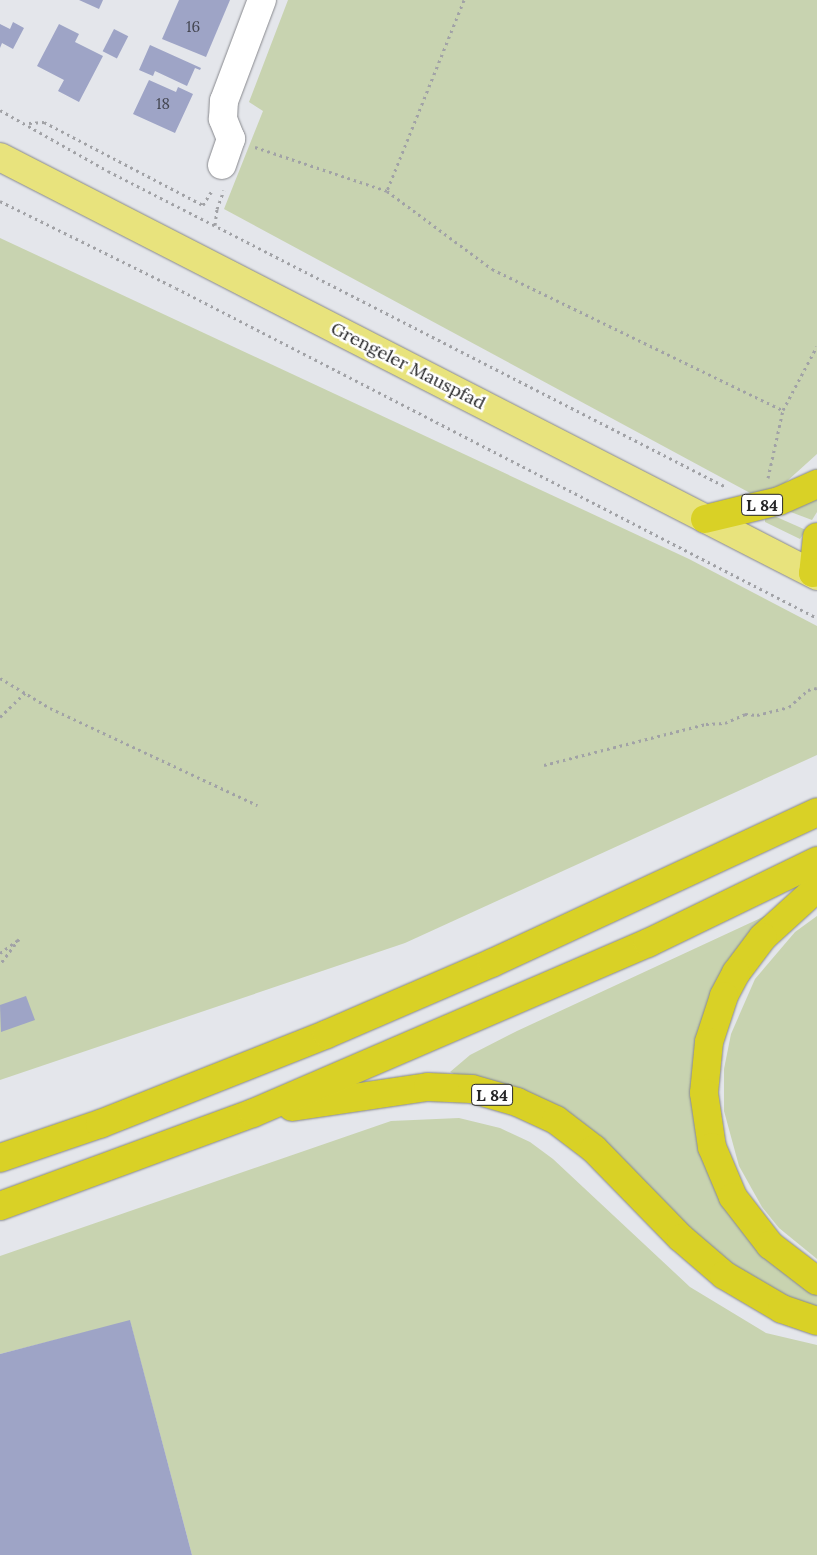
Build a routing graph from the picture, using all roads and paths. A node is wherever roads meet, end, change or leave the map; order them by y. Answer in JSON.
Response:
{"nodes":[{"id":1,"x":262,"y":0,"type":"edge"},
{"id":2,"x":464,"y":0,"type":"edge"},
{"id":3,"x":0,"y":110,"type":"edge"},
{"id":4,"x":28,"y":123,"type":"junction"},
{"id":5,"x":230,"y":139,"type":"junction"},
{"id":6,"x":0,"y":157,"type":"edge"},
{"id":7,"x":222,"y":165,"type":"junction"},
{"id":8,"x":387,"y":191,"type":"junction"},
{"id":9,"x":0,"y":201,"type":"edge"},
{"id":10,"x":216,"y":225,"type":"junction"},
{"id":11,"x":817,"y":346,"type":"edge"},
{"id":12,"x":783,"y":410,"type":"junction"},
{"id":13,"x":817,"y":484,"type":"edge"},
{"id":14,"x":762,"y":505,"type":"junction"},
{"id":15,"x":705,"y":519,"type":"junction"},
{"id":16,"x":817,"y":538,"type":"edge"},
{"id":17,"x":816,"y":574,"type":"edge"},
{"id":18,"x":817,"y":618,"type":"edge"},
{"id":19,"x":0,"y":678,"type":"edge"},
{"id":20,"x":817,"y":688,"type":"edge"},
{"id":21,"x":25,"y":693,"type":"junction"},
{"id":22,"x":0,"y":717,"type":"edge"},
{"id":23,"x":544,"y":765,"type":"dead end"},
{"id":24,"x":258,"y":805,"type":"dead end"},
{"id":25,"x":817,"y":812,"type":"edge"},
{"id":26,"x":817,"y":861,"type":"edge"},
{"id":27,"x":817,"y":888,"type":"edge"},
{"id":28,"x":0,"y":953,"type":"edge"},
{"id":29,"x":0,"y":964,"type":"edge"},
{"id":30,"x":253,"y":1113,"type":"junction"},
{"id":31,"x":0,"y":1158,"type":"edge"},
{"id":32,"x":0,"y":1206,"type":"edge"},
{"id":33,"x":817,"y":1281,"type":"edge"},
{"id":34,"x":817,"y":1321,"type":"edge"}],
"edges":[{"from":1,"to":5,"type":"street"},
{"from":2,"to":8,"type":"path"},
{"from":3,"to":4,"type":"path"},
{"from":4,"to":7,"type":"path"},
{"from":4,"to":10,"type":"path"},
{"from":5,"to":7,"type":"street"},
{"from":5,"to":8,"type":"path"},
{"from":6,"to":15,"type":"main road","name":"Grengeler Mauspfad"},
{"from":7,"to":10,"type":"path"},
{"from":8,"to":12,"type":"path"},
{"from":9,"to":18,"type":"path"},
{"from":10,"to":14,"type":"path"},
{"from":11,"to":12,"type":"path"},
{"from":12,"to":14,"type":"path"},
{"from":13,"to":14,"type":"highway","number":"L 84"},
{"from":14,"to":15,"type":"highway","number":"L 84"},
{"from":15,"to":17,"type":"main road","name":"Grengeler Mauspfad"},
{"from":16,"to":17,"type":"highway"},
{"from":19,"to":21,"type":"path"},
{"from":20,"to":23,"type":"path"},
{"from":21,"to":22,"type":"path"},
{"from":21,"to":24,"type":"path"},
{"from":25,"to":31,"type":"highway"},
{"from":26,"to":30,"type":"highway","number":"L 84"},
{"from":27,"to":33,"type":"highway"},
{"from":28,"to":29,"type":"path"},
{"from":30,"to":32,"type":"highway","number":"L 84"},
{"from":30,"to":34,"type":"highway","number":"L 84"}]}
